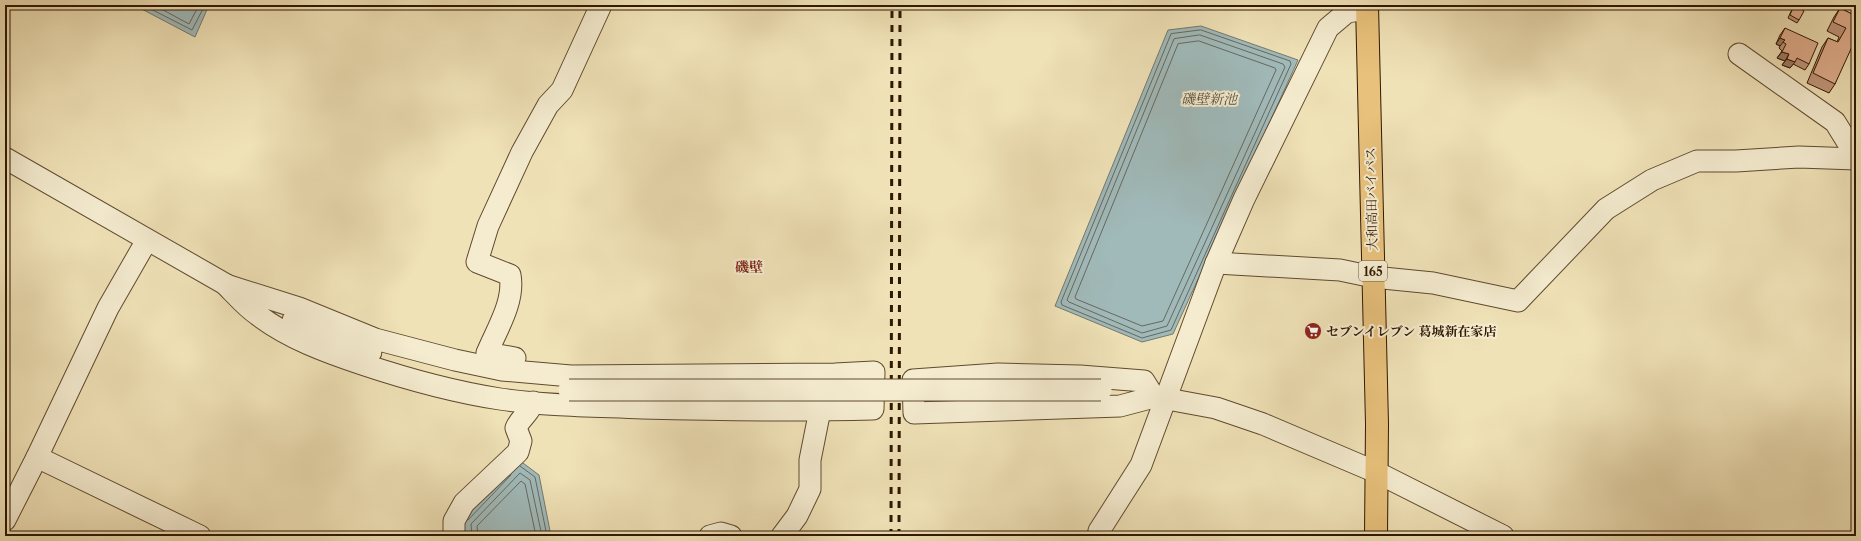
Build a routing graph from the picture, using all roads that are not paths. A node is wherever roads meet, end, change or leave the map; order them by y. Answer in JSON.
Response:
{"nodes":[{"id":1,"x":601,"y":5,"type":"edge"},
{"id":2,"x":1367,"y":7,"type":"edge"},
{"id":3,"x":1739,"y":54,"type":"dead end"},
{"id":4,"x":1856,"y":157,"type":"edge"},
{"id":5,"x":5,"y":158,"type":"edge"},
{"id":6,"x":147,"y":240,"type":"junction"},
{"id":7,"x":1216,"y":264,"type":"junction"},
{"id":8,"x":1373,"y":277,"type":"junction"},
{"id":9,"x":226,"y":285,"type":"junction"},
{"id":10,"x":545,"y":375,"type":"junction"},
{"id":11,"x":1159,"y":398,"type":"junction"},
{"id":12,"x":533,"y":402,"type":"junction"},
{"id":13,"x":820,"y":410,"type":"junction"},
{"id":14,"x":37,"y":457,"type":"junction"},
{"id":15,"x":1376,"y":472,"type":"junction"},
{"id":16,"x":5,"y":520,"type":"edge"},
{"id":17,"x":200,"y":536,"type":"edge"},
{"id":18,"x":454,"y":536,"type":"edge"},
{"id":19,"x":710,"y":536,"type":"edge"},
{"id":20,"x":731,"y":536,"type":"edge"},
{"id":21,"x":782,"y":536,"type":"edge"},
{"id":22,"x":1098,"y":536,"type":"edge"},
{"id":23,"x":1376,"y":536,"type":"edge"},
{"id":24,"x":1503,"y":536,"type":"edge"}],
"edges":[{"from":1,"to":10,"type":"street"},
{"from":2,"to":7,"type":"street"},
{"from":2,"to":8,"type":"highway","name":"大和高田バイパス","number":"165"},
{"from":3,"to":4,"type":"street"},
{"from":4,"to":8,"type":"street"},
{"from":5,"to":6,"type":"street"},
{"from":6,"to":9,"type":"street"},
{"from":6,"to":14,"type":"street"},
{"from":7,"to":8,"type":"street"},
{"from":7,"to":11,"type":"street"},
{"from":8,"to":15,"type":"highway","name":"大和高田バイパス","number":"165"},
{"from":9,"to":10,"type":"street"},
{"from":9,"to":11,"type":"street","bridge":true},
{"from":9,"to":12,"type":"street"},
{"from":10,"to":13,"type":"street"},
{"from":11,"to":11,"type":"street"},
{"from":11,"to":15,"type":"street"},
{"from":11,"to":22,"type":"street"},
{"from":12,"to":13,"type":"street"},
{"from":12,"to":18,"type":"street"},
{"from":13,"to":21,"type":"street"},
{"from":14,"to":16,"type":"street"},
{"from":14,"to":17,"type":"street"},
{"from":15,"to":23,"type":"highway","name":"大和高田バイパス","number":"165"},
{"from":15,"to":24,"type":"street"},
{"from":19,"to":20,"type":"street"}]}
